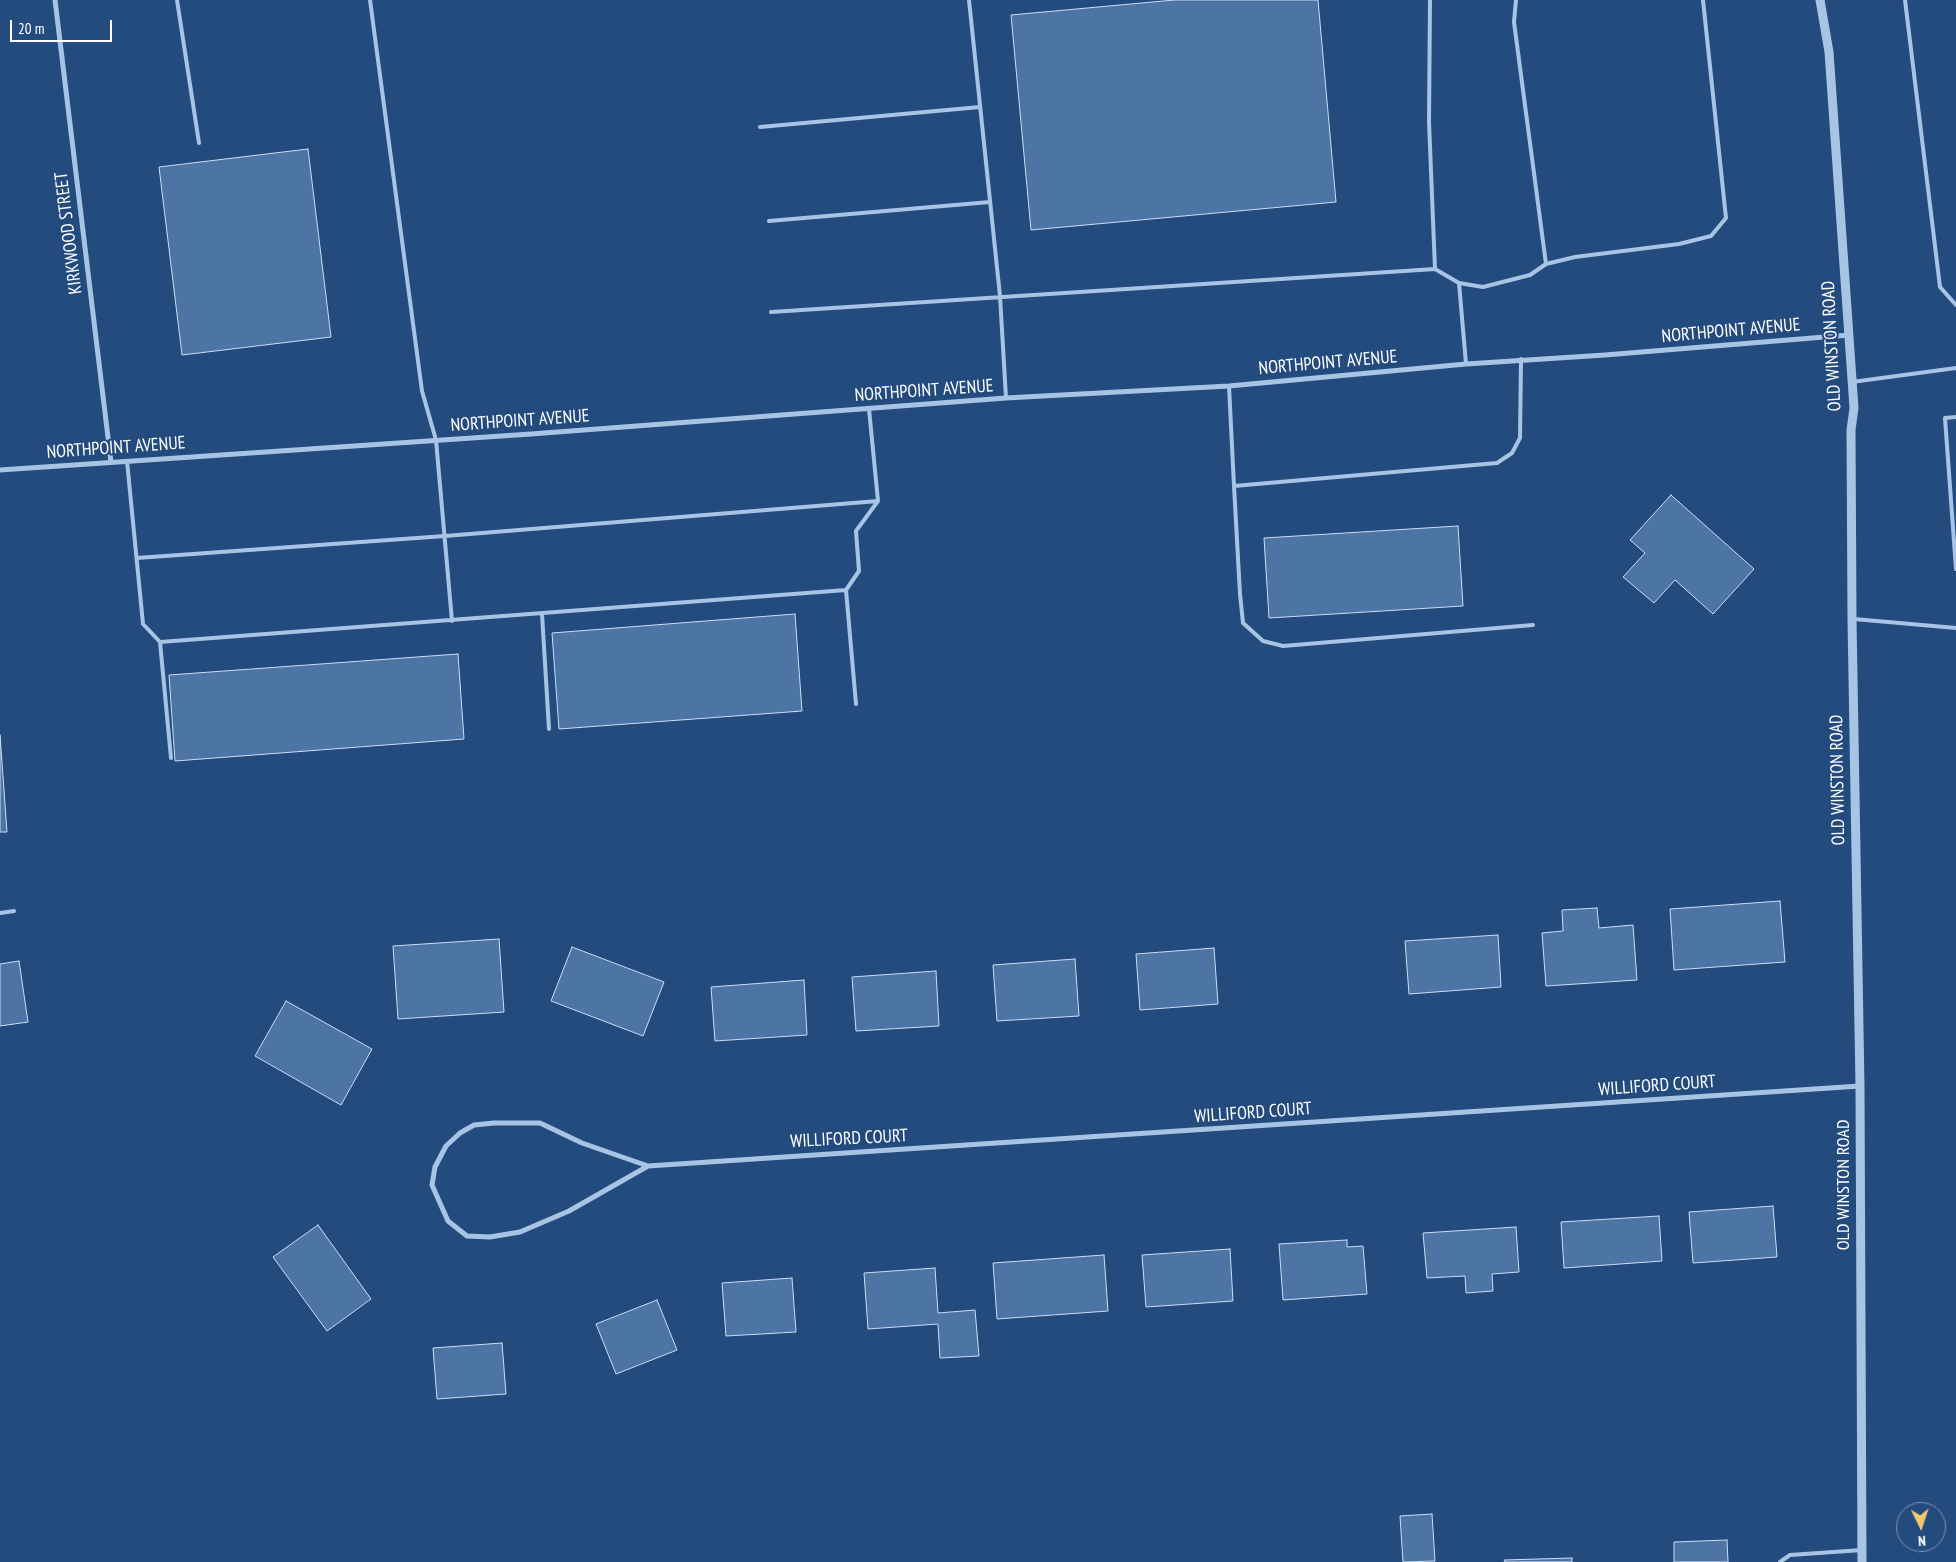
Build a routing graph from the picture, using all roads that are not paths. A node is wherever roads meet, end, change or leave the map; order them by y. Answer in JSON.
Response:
{"nodes":[{"id":1,"x":55,"y":0,"type":"edge"},
{"id":2,"x":177,"y":0,"type":"edge"},
{"id":3,"x":370,"y":0,"type":"edge"},
{"id":4,"x":969,"y":0,"type":"edge"},
{"id":5,"x":1430,"y":0,"type":"edge"},
{"id":6,"x":1516,"y":0,"type":"edge"},
{"id":7,"x":1703,"y":0,"type":"edge"},
{"id":8,"x":1820,"y":0,"type":"edge"},
{"id":9,"x":1905,"y":0,"type":"edge"},
{"id":10,"x":980,"y":107,"type":"junction"},
{"id":11,"x":760,"y":127,"type":"dead end"},
{"id":12,"x":199,"y":143,"type":"dead end"},
{"id":13,"x":990,"y":202,"type":"junction"},
{"id":14,"x":770,"y":221,"type":"dead end"},
{"id":15,"x":1546,"y":264,"type":"junction"},
{"id":16,"x":1435,"y":269,"type":"junction"},
{"id":17,"x":1459,"y":283,"type":"junction"},
{"id":18,"x":1000,"y":296,"type":"junction"},
{"id":19,"x":1956,"y":305,"type":"edge"},
{"id":20,"x":771,"y":312,"type":"dead end"},
{"id":21,"x":1849,"y":335,"type":"junction"},
{"id":22,"x":1521,"y":359,"type":"junction"},
{"id":23,"x":1466,"y":364,"type":"junction"},
{"id":24,"x":1956,"y":368,"type":"edge"},
{"id":25,"x":1852,"y":382,"type":"junction"},
{"id":26,"x":1229,"y":386,"type":"junction"},
{"id":27,"x":1006,"y":398,"type":"junction"},
{"id":28,"x":869,"y":409,"type":"junction"},
{"id":29,"x":1956,"y":417,"type":"edge"},
{"id":30,"x":436,"y":440,"type":"junction"},
{"id":31,"x":127,"y":461,"type":"junction"},
{"id":32,"x":111,"y":462,"type":"junction"},
{"id":33,"x":0,"y":470,"type":"edge"},
{"id":34,"x":1234,"y":486,"type":"junction"},
{"id":35,"x":878,"y":501,"type":"junction"},
{"id":36,"x":445,"y":536,"type":"junction"},
{"id":37,"x":137,"y":558,"type":"junction"},
{"id":38,"x":1956,"y":569,"type":"edge"},
{"id":39,"x":846,"y":590,"type":"junction"},
{"id":40,"x":542,"y":614,"type":"junction"},
{"id":41,"x":1852,"y":619,"type":"junction"},
{"id":42,"x":452,"y":621,"type":"junction"},
{"id":43,"x":1533,"y":626,"type":"dead end"},
{"id":44,"x":1956,"y":628,"type":"edge"},
{"id":45,"x":160,"y":642,"type":"junction"},
{"id":46,"x":856,"y":704,"type":"dead end"},
{"id":47,"x":549,"y":730,"type":"dead end"},
{"id":48,"x":171,"y":758,"type":"dead end"},
{"id":49,"x":14,"y":911,"type":"dead end"},
{"id":50,"x":0,"y":913,"type":"edge"},
{"id":51,"x":1860,"y":1086,"type":"junction"},
{"id":52,"x":648,"y":1166,"type":"junction"},
{"id":53,"x":1862,"y":1550,"type":"junction"},
{"id":54,"x":1780,"y":1562,"type":"edge"},
{"id":55,"x":1862,"y":1562,"type":"edge"}],
"edges":[{"from":1,"to":32,"type":"street","name":"KIRKWOOD STREET"},
{"from":2,"to":12,"type":"lane"},
{"from":3,"to":30,"type":"lane"},
{"from":4,"to":10,"type":"lane"},
{"from":5,"to":16,"type":"lane"},
{"from":6,"to":15,"type":"lane"},
{"from":7,"to":15,"type":"lane"},
{"from":8,"to":21,"type":"street","name":"OLD WINSTON ROAD"},
{"from":9,"to":19,"type":"lane"},
{"from":10,"to":11,"type":"lane"},
{"from":10,"to":13,"type":"lane"},
{"from":13,"to":14,"type":"lane"},
{"from":13,"to":18,"type":"lane"},
{"from":15,"to":17,"type":"lane"},
{"from":16,"to":17,"type":"lane"},
{"from":16,"to":18,"type":"lane"},
{"from":17,"to":23,"type":"lane"},
{"from":18,"to":20,"type":"lane"},
{"from":18,"to":27,"type":"lane"},
{"from":21,"to":22,"type":"street","name":"NORTHPOINT AVENUE"},
{"from":21,"to":25,"type":"street","name":"OLD WINSTON ROAD"},
{"from":22,"to":23,"type":"street","name":"NORTHPOINT AVENUE"},
{"from":22,"to":34,"type":"lane"},
{"from":23,"to":26,"type":"street","name":"NORTHPOINT AVENUE"},
{"from":24,"to":25,"type":"lane"},
{"from":25,"to":41,"type":"street","name":"OLD WINSTON ROAD"},
{"from":26,"to":27,"type":"street","name":"NORTHPOINT AVENUE"},
{"from":26,"to":34,"type":"lane"},
{"from":27,"to":28,"type":"street","name":"NORTHPOINT AVENUE"},
{"from":28,"to":30,"type":"street","name":"NORTHPOINT AVENUE"},
{"from":28,"to":35,"type":"lane"},
{"from":29,"to":38,"type":"lane"},
{"from":30,"to":31,"type":"street","name":"NORTHPOINT AVENUE"},
{"from":30,"to":36,"type":"lane"},
{"from":31,"to":32,"type":"street","name":"NORTHPOINT AVENUE"},
{"from":31,"to":37,"type":"lane"},
{"from":32,"to":33,"type":"street","name":"NORTHPOINT AVENUE"},
{"from":34,"to":43,"type":"lane"},
{"from":35,"to":36,"type":"lane"},
{"from":35,"to":39,"type":"lane"},
{"from":36,"to":37,"type":"lane"},
{"from":36,"to":42,"type":"lane"},
{"from":37,"to":45,"type":"lane"},
{"from":39,"to":40,"type":"lane"},
{"from":39,"to":46,"type":"lane"},
{"from":40,"to":42,"type":"lane"},
{"from":40,"to":47,"type":"lane"},
{"from":41,"to":44,"type":"lane"},
{"from":41,"to":51,"type":"street","name":"OLD WINSTON ROAD"},
{"from":42,"to":45,"type":"lane"},
{"from":45,"to":48,"type":"lane"},
{"from":49,"to":50,"type":"lane"},
{"from":51,"to":52,"type":"street","name":"WILLIFORD COURT"},
{"from":51,"to":53,"type":"street","name":"OLD WINSTON ROAD"},
{"from":52,"to":52,"type":"street","name":"WILLIFORD COURT"},
{"from":53,"to":54,"type":"lane"},
{"from":53,"to":55,"type":"street","name":"OLD WINSTON ROAD"}]}
